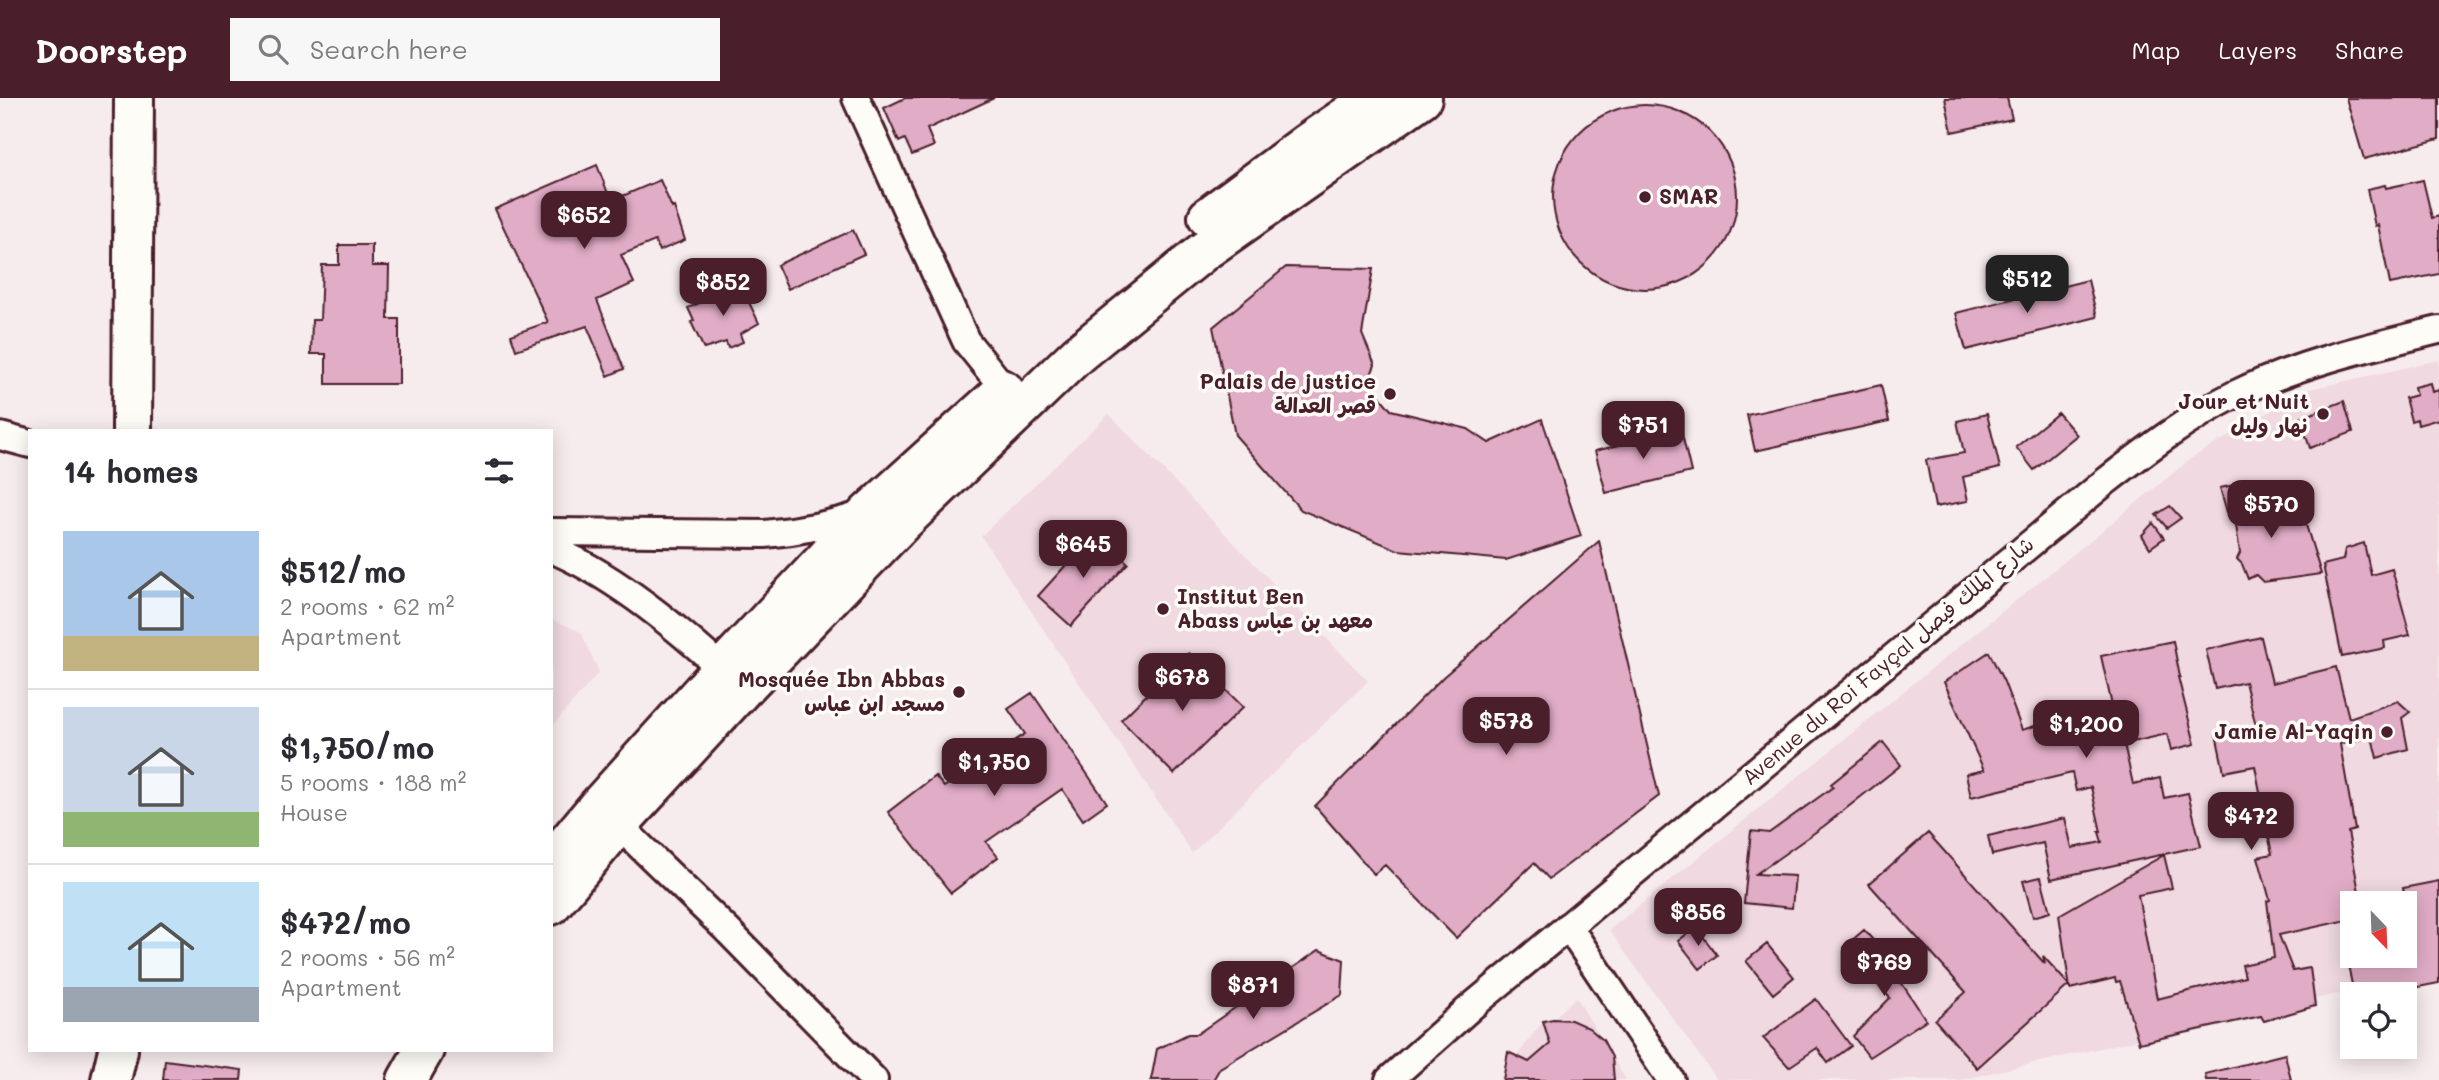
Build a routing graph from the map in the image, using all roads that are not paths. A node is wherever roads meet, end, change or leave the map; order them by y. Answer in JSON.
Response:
{"nodes":[{"id":1,"x":134,"y":98,"type":"edge"},
{"id":2,"x":155,"y":98,"type":"edge"},
{"id":3,"x":856,"y":98,"type":"edge"},
{"id":4,"x":1373,"y":98,"type":"edge"},
{"id":5,"x":1422,"y":98,"type":"edge"},
{"id":6,"x":2439,"y":330,"type":"edge"},
{"id":7,"x":1013,"y":399,"type":"junction"},
{"id":8,"x":132,"y":429,"type":"edge"},
{"id":9,"x":155,"y":429,"type":"edge"},
{"id":10,"x":0,"y":436,"type":"edge"},
{"id":11,"x":28,"y":443,"type":"edge"},
{"id":12,"x":885,"y":518,"type":"junction"},
{"id":13,"x":553,"y":532,"type":"edge"},
{"id":14,"x":553,"y":550,"type":"edge"},
{"id":15,"x":733,"y":679,"type":"junction"},
{"id":16,"x":608,"y":815,"type":"junction"},
{"id":17,"x":553,"y":860,"type":"edge"},
{"id":18,"x":553,"y":902,"type":"edge"},
{"id":19,"x":1568,"y":926,"type":"junction"},
{"id":20,"x":118,"y":1052,"type":"edge"},
{"id":21,"x":423,"y":1052,"type":"edge"},
{"id":22,"x":451,"y":1052,"type":"edge"},
{"id":23,"x":111,"y":1080,"type":"edge"},
{"id":24,"x":407,"y":1080,"type":"edge"},
{"id":25,"x":435,"y":1080,"type":"edge"},
{"id":26,"x":874,"y":1080,"type":"edge"},
{"id":27,"x":1389,"y":1080,"type":"edge"},
{"id":28,"x":1671,"y":1080,"type":"edge"}],
"edges":[{"from":1,"to":8,"type":"highway"},
{"from":2,"to":9,"type":"highway"},
{"from":3,"to":7,"type":"street"},
{"from":4,"to":7,"type":"highway"},
{"from":5,"to":7,"type":"highway"},
{"from":6,"to":19,"type":"street","name":"Avenue du Roi Fayçal شارع الملك فيصل"},
{"from":7,"to":12,"type":"highway"},
{"from":10,"to":11,"type":"street"},
{"from":12,"to":13,"type":"street"},
{"from":12,"to":15,"type":"highway"},
{"from":14,"to":15,"type":"street"},
{"from":15,"to":16,"type":"highway"},
{"from":16,"to":17,"type":"highway"},
{"from":16,"to":18,"type":"highway"},
{"from":16,"to":26,"type":"street"},
{"from":19,"to":27,"type":"street","name":"Avenue du Roi Fayçal شارع الملك فيصل"},
{"from":19,"to":28,"type":"street"},
{"from":20,"to":23,"type":"highway"},
{"from":21,"to":24,"type":"highway"},
{"from":22,"to":25,"type":"highway"}]}
